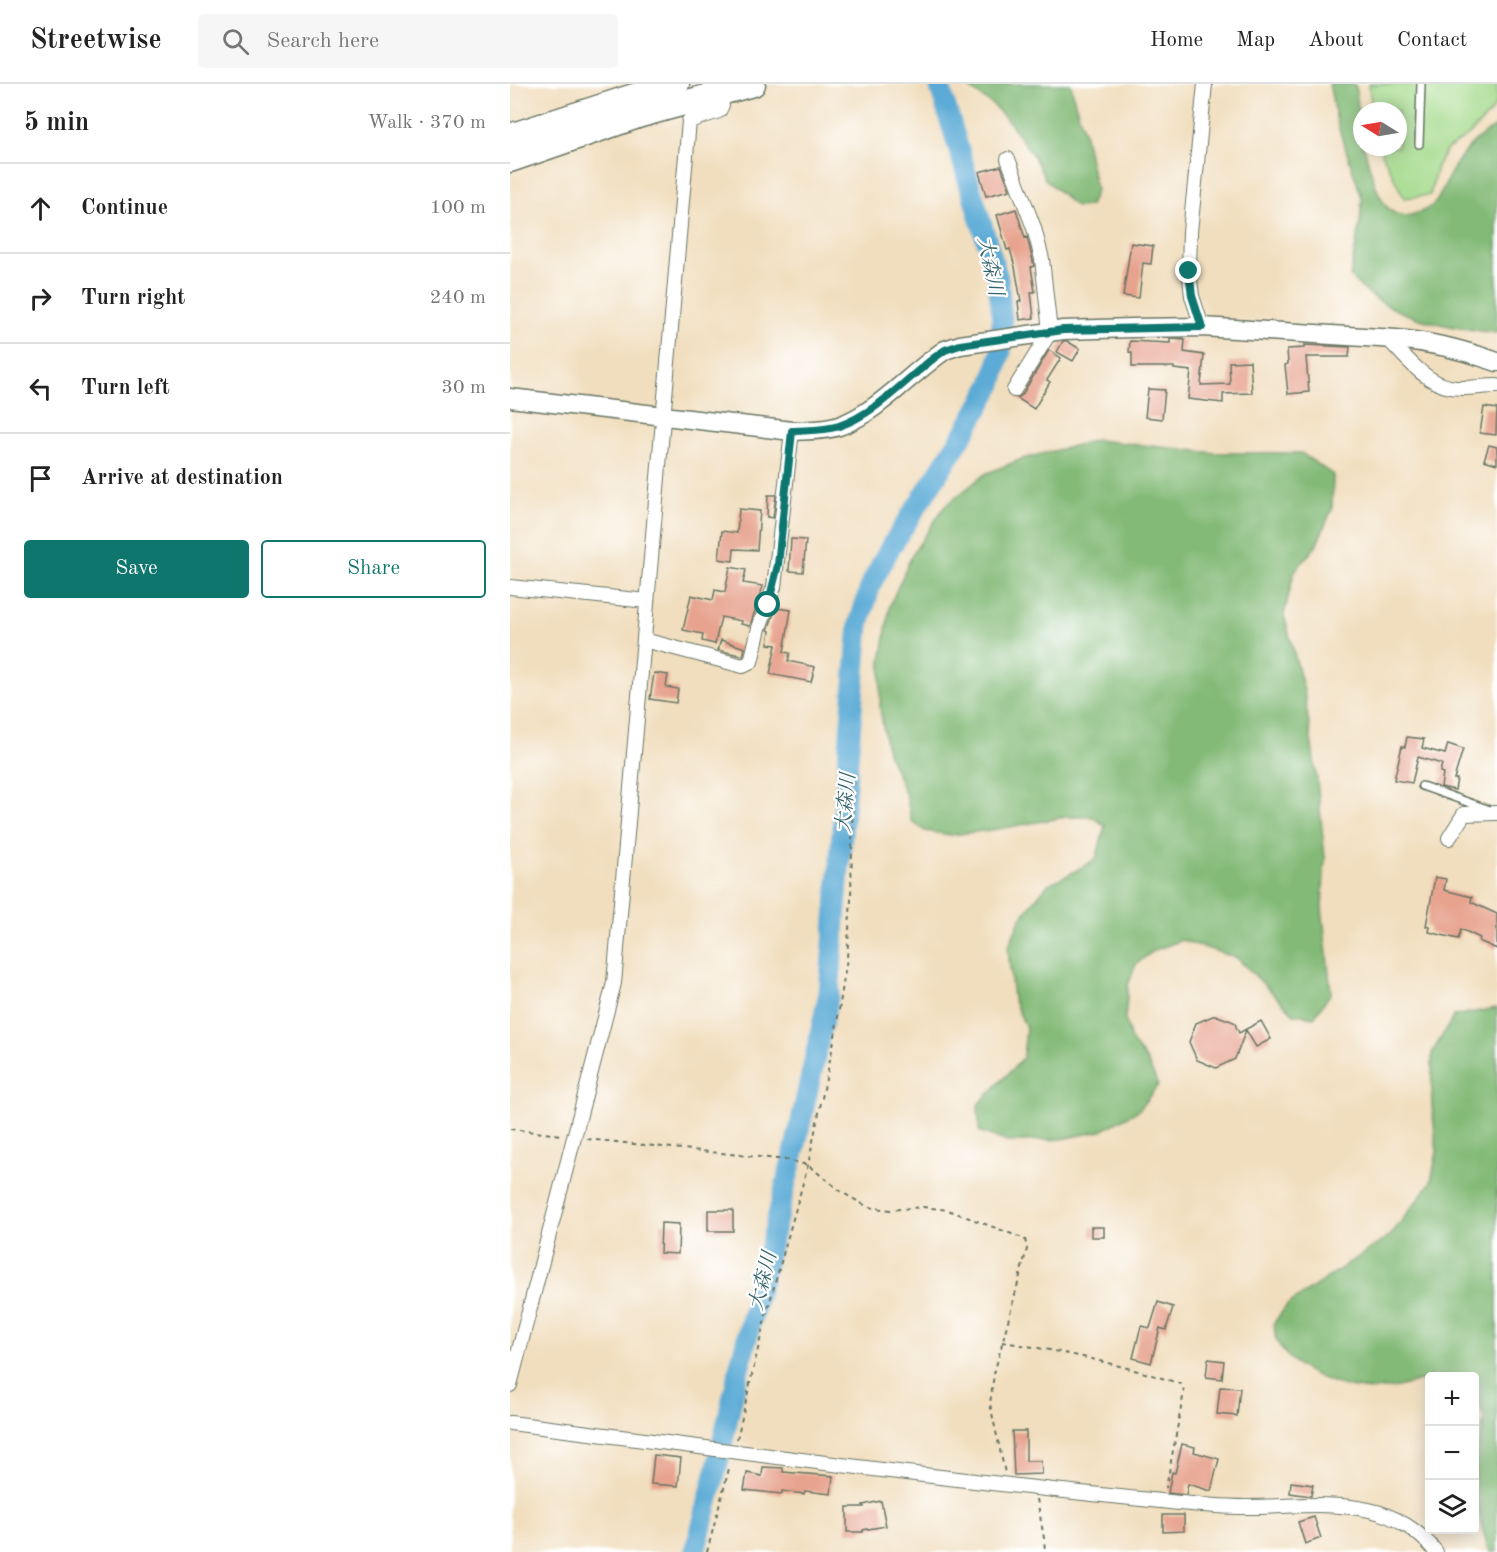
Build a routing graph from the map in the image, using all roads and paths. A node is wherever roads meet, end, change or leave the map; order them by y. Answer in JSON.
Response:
{"nodes":[{"id":1,"x":677,"y":84,"type":"edge"},
{"id":2,"x":753,"y":84,"type":"edge"},
{"id":3,"x":1205,"y":84,"type":"edge"},
{"id":4,"x":1421,"y":84,"type":"edge"},
{"id":5,"x":714,"y":101,"type":"junction"},
{"id":6,"x":638,"y":105,"type":"junction"},
{"id":7,"x":510,"y":136,"type":"edge"},
{"id":8,"x":1419,"y":144,"type":"dead end"},
{"id":9,"x":1008,"y":159,"type":"dead end"},
{"id":10,"x":510,"y":160,"type":"edge"},
{"id":11,"x":1202,"y":327,"type":"junction"},
{"id":12,"x":1050,"y":332,"type":"junction"},
{"id":13,"x":1387,"y":338,"type":"junction"},
{"id":14,"x":1497,"y":362,"type":"edge"},
{"id":15,"x":1497,"y":386,"type":"edge"},
{"id":16,"x":1014,"y":390,"type":"dead end"},
{"id":17,"x":510,"y":398,"type":"edge"},
{"id":18,"x":662,"y":416,"type":"junction"},
{"id":19,"x":792,"y":431,"type":"junction"},
{"id":20,"x":510,"y":587,"type":"edge"},
{"id":21,"x":647,"y":601,"type":"junction"},
{"id":22,"x":644,"y":640,"type":"junction"},
{"id":23,"x":853,"y":777,"type":"dead end"},
{"id":24,"x":1422,"y":786,"type":"dead end"},
{"id":25,"x":1497,"y":813,"type":"edge"},
{"id":26,"x":1449,"y":838,"type":"dead end"},
{"id":27,"x":510,"y":1129,"type":"edge"},
{"id":28,"x":573,"y":1137,"type":"junction"},
{"id":29,"x":808,"y":1165,"type":"junction"},
{"id":30,"x":1002,"y":1342,"type":"junction"},
{"id":31,"x":510,"y":1385,"type":"edge"},
{"id":32,"x":510,"y":1423,"type":"edge"},
{"id":33,"x":734,"y":1452,"type":"junction"},
{"id":34,"x":1008,"y":1485,"type":"junction"},
{"id":35,"x":1035,"y":1488,"type":"junction"},
{"id":36,"x":1163,"y":1502,"type":"junction"},
{"id":37,"x":707,"y":1552,"type":"edge"},
{"id":38,"x":1045,"y":1552,"type":"edge"},
{"id":39,"x":1436,"y":1552,"type":"edge"}],
"edges":[{"from":1,"to":6,"type":"highway"},
{"from":2,"to":5,"type":"highway"},
{"from":3,"to":11,"type":"street"},
{"from":4,"to":8,"type":"lane"},
{"from":5,"to":6,"type":"highway"},
{"from":5,"to":18,"type":"street"},
{"from":6,"to":7,"type":"highway"},
{"from":6,"to":10,"type":"highway"},
{"from":9,"to":12,"type":"street"},
{"from":11,"to":12,"type":"street"},
{"from":11,"to":13,"type":"street"},
{"from":12,"to":16,"type":"street"},
{"from":12,"to":19,"type":"street"},
{"from":13,"to":14,"type":"street"},
{"from":13,"to":15,"type":"street"},
{"from":17,"to":18,"type":"street"},
{"from":18,"to":19,"type":"street"},
{"from":18,"to":21,"type":"street"},
{"from":19,"to":22,"type":"street"},
{"from":20,"to":21,"type":"street"},
{"from":21,"to":22,"type":"street"},
{"from":22,"to":28,"type":"street"},
{"from":23,"to":29,"type":"path"},
{"from":24,"to":25,"type":"lane"},
{"from":25,"to":26,"type":"street"},
{"from":27,"to":28,"type":"path"},
{"from":28,"to":29,"type":"path"},
{"from":28,"to":31,"type":"street"},
{"from":29,"to":30,"type":"path"},
{"from":29,"to":33,"type":"path"},
{"from":30,"to":34,"type":"path"},
{"from":30,"to":36,"type":"path"},
{"from":32,"to":33,"type":"street"},
{"from":33,"to":34,"type":"street"},
{"from":33,"to":37,"type":"path"},
{"from":34,"to":35,"type":"street"},
{"from":35,"to":36,"type":"street"},
{"from":35,"to":38,"type":"path"},
{"from":36,"to":39,"type":"street"}]}
